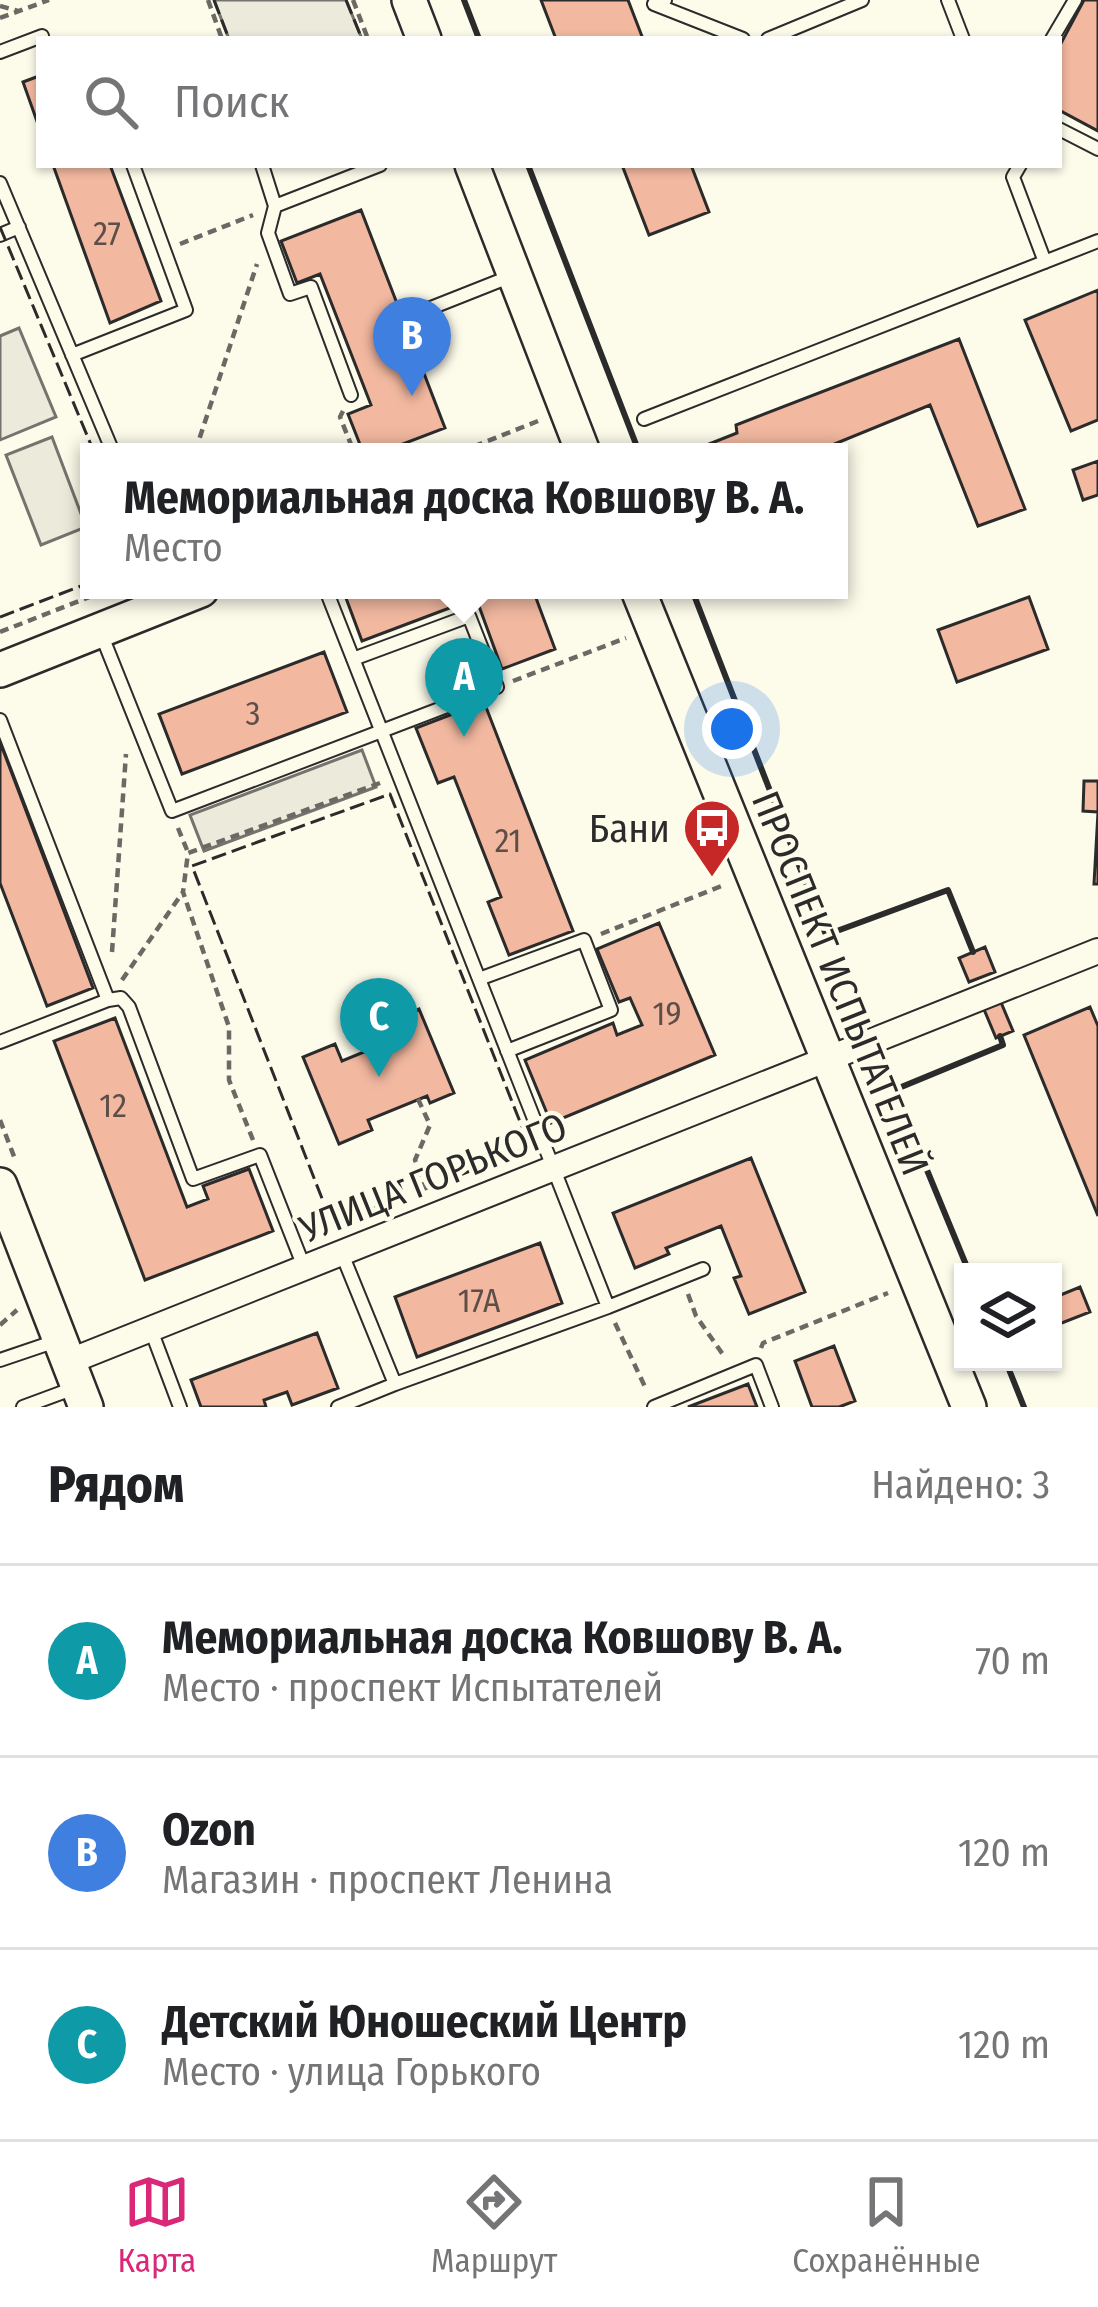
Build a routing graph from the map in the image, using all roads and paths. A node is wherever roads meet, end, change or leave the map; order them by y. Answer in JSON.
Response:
{"nodes":[{"id":1,"x":49,"y":0,"type":"edge"},
{"id":2,"x":208,"y":0,"type":"edge"},
{"id":3,"x":353,"y":0,"type":"edge"},
{"id":4,"x":409,"y":0,"type":"edge"},
{"id":5,"x":665,"y":0,"type":"edge"},
{"id":6,"x":862,"y":0,"type":"edge"},
{"id":7,"x":948,"y":0,"type":"edge"},
{"id":8,"x":1075,"y":0,"type":"edge"},
{"id":9,"x":0,"y":6,"type":"edge"},
{"id":10,"x":19,"y":11,"type":"junction"},
{"id":11,"x":0,"y":18,"type":"edge"},
{"id":12,"x":221,"y":36,"type":"edge"},
{"id":13,"x":367,"y":36,"type":"edge"},
{"id":14,"x":423,"y":36,"type":"edge"},
{"id":15,"x":735,"y":36,"type":"edge"},
{"id":16,"x":775,"y":36,"type":"edge"},
{"id":17,"x":962,"y":36,"type":"edge"},
{"id":18,"x":1054,"y":36,"type":"edge"},
{"id":19,"x":36,"y":38,"type":"edge"},
{"id":20,"x":0,"y":52,"type":"edge"},
{"id":21,"x":1062,"y":131,"type":"edge"},
{"id":22,"x":1098,"y":149,"type":"edge"},
{"id":23,"x":134,"y":168,"type":"edge"},
{"id":24,"x":263,"y":168,"type":"edge"},
{"id":25,"x":372,"y":168,"type":"edge"},
{"id":26,"x":473,"y":168,"type":"edge"},
{"id":27,"x":1018,"y":168,"type":"edge"},
{"id":28,"x":0,"y":183,"type":"edge"},
{"id":29,"x":275,"y":206,"type":"junction"},
{"id":30,"x":19,"y":227,"type":"junction"},
{"id":31,"x":268,"y":233,"type":"junction"},
{"id":32,"x":0,"y":235,"type":"edge"},
{"id":33,"x":1098,"y":241,"type":"edge"},
{"id":34,"x":164,"y":250,"type":"junction"},
{"id":35,"x":1046,"y":262,"type":"junction"},
{"id":36,"x":515,"y":275,"type":"junction"},
{"id":37,"x":403,"y":319,"type":"dead end"},
{"id":38,"x":72,"y":355,"type":"junction"},
{"id":39,"x":351,"y":395,"type":"joint"},
{"id":40,"x":644,"y":419,"type":"dead end"},
{"id":41,"x":539,"y":421,"type":"dead end"},
{"id":42,"x":109,"y":443,"type":"edge"},
{"id":43,"x":198,"y":443,"type":"edge"},
{"id":44,"x":350,"y":443,"type":"edge"},
{"id":45,"x":483,"y":443,"type":"edge"},
{"id":46,"x":574,"y":443,"type":"edge"},
{"id":47,"x":84,"y":599,"type":"edge"},
{"id":48,"x":169,"y":599,"type":"edge"},
{"id":49,"x":330,"y":599,"type":"edge"},
{"id":50,"x":642,"y":599,"type":"edge"},
{"id":51,"x":100,"y":630,"type":"junction"},
{"id":52,"x":0,"y":632,"type":"edge"},
{"id":53,"x":626,"y":638,"type":"dead end"},
{"id":54,"x":353,"y":659,"type":"junction"},
{"id":55,"x":0,"y":670,"type":"edge"},
{"id":56,"x":496,"y":687,"type":"junction"},
{"id":57,"x":130,"y":706,"type":"junction"},
{"id":58,"x":0,"y":720,"type":"edge"},
{"id":59,"x":382,"y":730,"type":"junction"},
{"id":60,"x":404,"y":786,"type":"junction"},
{"id":61,"x":172,"y":811,"type":"junction"},
{"id":62,"x":188,"y":853,"type":"junction"},
{"id":63,"x":724,"y":885,"type":"dead end"},
{"id":64,"x":183,"y":892,"type":"junction"},
{"id":65,"x":584,"y":940,"type":"junction"},
{"id":66,"x":1098,"y":951,"type":"edge"},
{"id":67,"x":479,"y":979,"type":"junction"},
{"id":68,"x":108,"y":1000,"type":"junction"},
{"id":69,"x":0,"y":1042,"type":"edge"},
{"id":70,"x":508,"y":1051,"type":"junction"},
{"id":71,"x":825,"y":1059,"type":"junction"},
{"id":72,"x":418,"y":1099,"type":"dead end"},
{"id":73,"x":260,"y":1155,"type":"junction"},
{"id":74,"x":553,"y":1168,"type":"junction"},
{"id":75,"x":0,"y":1185,"type":"edge"},
{"id":76,"x":428,"y":1193,"type":"dead end"},
{"id":77,"x":341,"y":1253,"type":"junction"},
{"id":78,"x":304,"y":1268,"type":"junction"},
{"id":79,"x":703,"y":1269,"type":"dead end"},
{"id":80,"x":682,"y":1277,"type":"junction"},
{"id":81,"x":888,"y":1293,"type":"dead end"},
{"id":82,"x":608,"y":1306,"type":"junction"},
{"id":83,"x":16,"y":1310,"type":"dead end"},
{"id":84,"x":0,"y":1325,"type":"edge"},
{"id":85,"x":151,"y":1329,"type":"junction"},
{"id":86,"x":0,"y":1360,"type":"edge"},
{"id":87,"x":756,"y":1365,"type":"junction"},
{"id":88,"x":736,"y":1373,"type":"junction"},
{"id":89,"x":73,"y":1374,"type":"edge"},
{"id":90,"x":395,"y":1384,"type":"junction"},
{"id":91,"x":654,"y":1406,"type":"edge"},
{"id":92,"x":23,"y":1407,"type":"edge"},
{"id":93,"x":180,"y":1407,"type":"edge"},
{"id":94,"x":338,"y":1407,"type":"edge"},
{"id":95,"x":772,"y":1407,"type":"edge"},
{"id":96,"x":969,"y":1407,"type":"edge"}],
"edges":[{"from":1,"to":10,"type":"path"},
{"from":2,"to":12,"type":"path"},
{"from":3,"to":13,"type":"path"},
{"from":4,"to":14,"type":"main road"},
{"from":5,"to":15,"type":"lane"},
{"from":6,"to":16,"type":"lane"},
{"from":7,"to":17,"type":"lane"},
{"from":8,"to":18,"type":"lane"},
{"from":9,"to":10,"type":"path"},
{"from":10,"to":11,"type":"path"},
{"from":19,"to":20,"type":"lane"},
{"from":21,"to":22,"type":"lane"},
{"from":23,"to":34,"type":"lane"},
{"from":24,"to":29,"type":"lane"},
{"from":25,"to":29,"type":"lane"},
{"from":26,"to":36,"type":"main road"},
{"from":27,"to":35,"type":"lane"},
{"from":28,"to":30,"type":"lane"},
{"from":29,"to":31,"type":"lane"},
{"from":29,"to":34,"type":"path"},
{"from":30,"to":32,"type":"lane"},
{"from":30,"to":38,"type":"lane"},
{"from":31,"to":39,"type":"lane"},
{"from":31,"to":43,"type":"path"},
{"from":33,"to":35,"type":"lane"},
{"from":34,"to":38,"type":"lane"},
{"from":35,"to":40,"type":"lane"},
{"from":36,"to":37,"type":"lane"},
{"from":36,"to":46,"type":"main road"},
{"from":38,"to":42,"type":"lane"},
{"from":39,"to":44,"type":"path"},
{"from":41,"to":45,"type":"path"},
{"from":47,"to":52,"type":"path"},
{"from":48,"to":51,"type":"main road"},
{"from":49,"to":54,"type":"lane"},
{"from":50,"to":71,"type":"main road","name":"ПРОСПЕКТ ИСПЫТАТЕЛЕЙ"},
{"from":51,"to":55,"type":"main road"},
{"from":51,"to":57,"type":"lane"},
{"from":53,"to":56,"type":"path"},
{"from":54,"to":56,"type":"lane"},
{"from":54,"to":59,"type":"lane"},
{"from":56,"to":59,"type":"lane"},
{"from":57,"to":61,"type":"lane"},
{"from":57,"to":68,"type":"path"},
{"from":58,"to":68,"type":"lane"},
{"from":59,"to":60,"type":"lane"},
{"from":59,"to":61,"type":"lane"},
{"from":60,"to":62,"type":"path"},
{"from":60,"to":67,"type":"lane"},
{"from":61,"to":62,"type":"path"},
{"from":62,"to":64,"type":"path"},
{"from":63,"to":65,"type":"path"},
{"from":64,"to":68,"type":"path"},
{"from":64,"to":73,"type":"path"},
{"from":65,"to":67,"type":"lane"},
{"from":65,"to":70,"type":"lane"},
{"from":66,"to":71,"type":"street","name":"УЛИЦА ГОРЬКОГО"},
{"from":67,"to":70,"type":"lane"},
{"from":68,"to":69,"type":"lane"},
{"from":68,"to":73,"type":"lane"},
{"from":70,"to":74,"type":"lane"},
{"from":71,"to":74,"type":"street","name":"УЛИЦА ГОРЬКОГО"},
{"from":71,"to":96,"type":"main road","name":"ПРОСПЕКТ ИСПЫТАТЕЛЕЙ"},
{"from":72,"to":76,"type":"path"},
{"from":73,"to":78,"type":"lane"},
{"from":74,"to":77,"type":"street","name":"УЛИЦА ГОРЬКОГО"},
{"from":74,"to":82,"type":"lane"},
{"from":75,"to":89,"type":"main road"},
{"from":77,"to":78,"type":"street","name":"УЛИЦА ГОРЬКОГО"},
{"from":77,"to":90,"type":"lane"},
{"from":78,"to":85,"type":"street","name":"УЛИЦА ГОРЬКОГО"},
{"from":79,"to":80,"type":"lane"},
{"from":80,"to":82,"type":"lane"},
{"from":80,"to":88,"type":"path"},
{"from":81,"to":87,"type":"path"},
{"from":82,"to":90,"type":"lane"},
{"from":82,"to":91,"type":"path"},
{"from":83,"to":84,"type":"path"},
{"from":85,"to":89,"type":"street","name":"УЛИЦА ГОРЬКОГО"},
{"from":85,"to":93,"type":"lane"},
{"from":86,"to":89,"type":"lane"},
{"from":87,"to":88,"type":"lane"},
{"from":87,"to":95,"type":"lane"},
{"from":88,"to":91,"type":"lane"},
{"from":89,"to":92,"type":"lane"},
{"from":90,"to":94,"type":"lane"}]}
